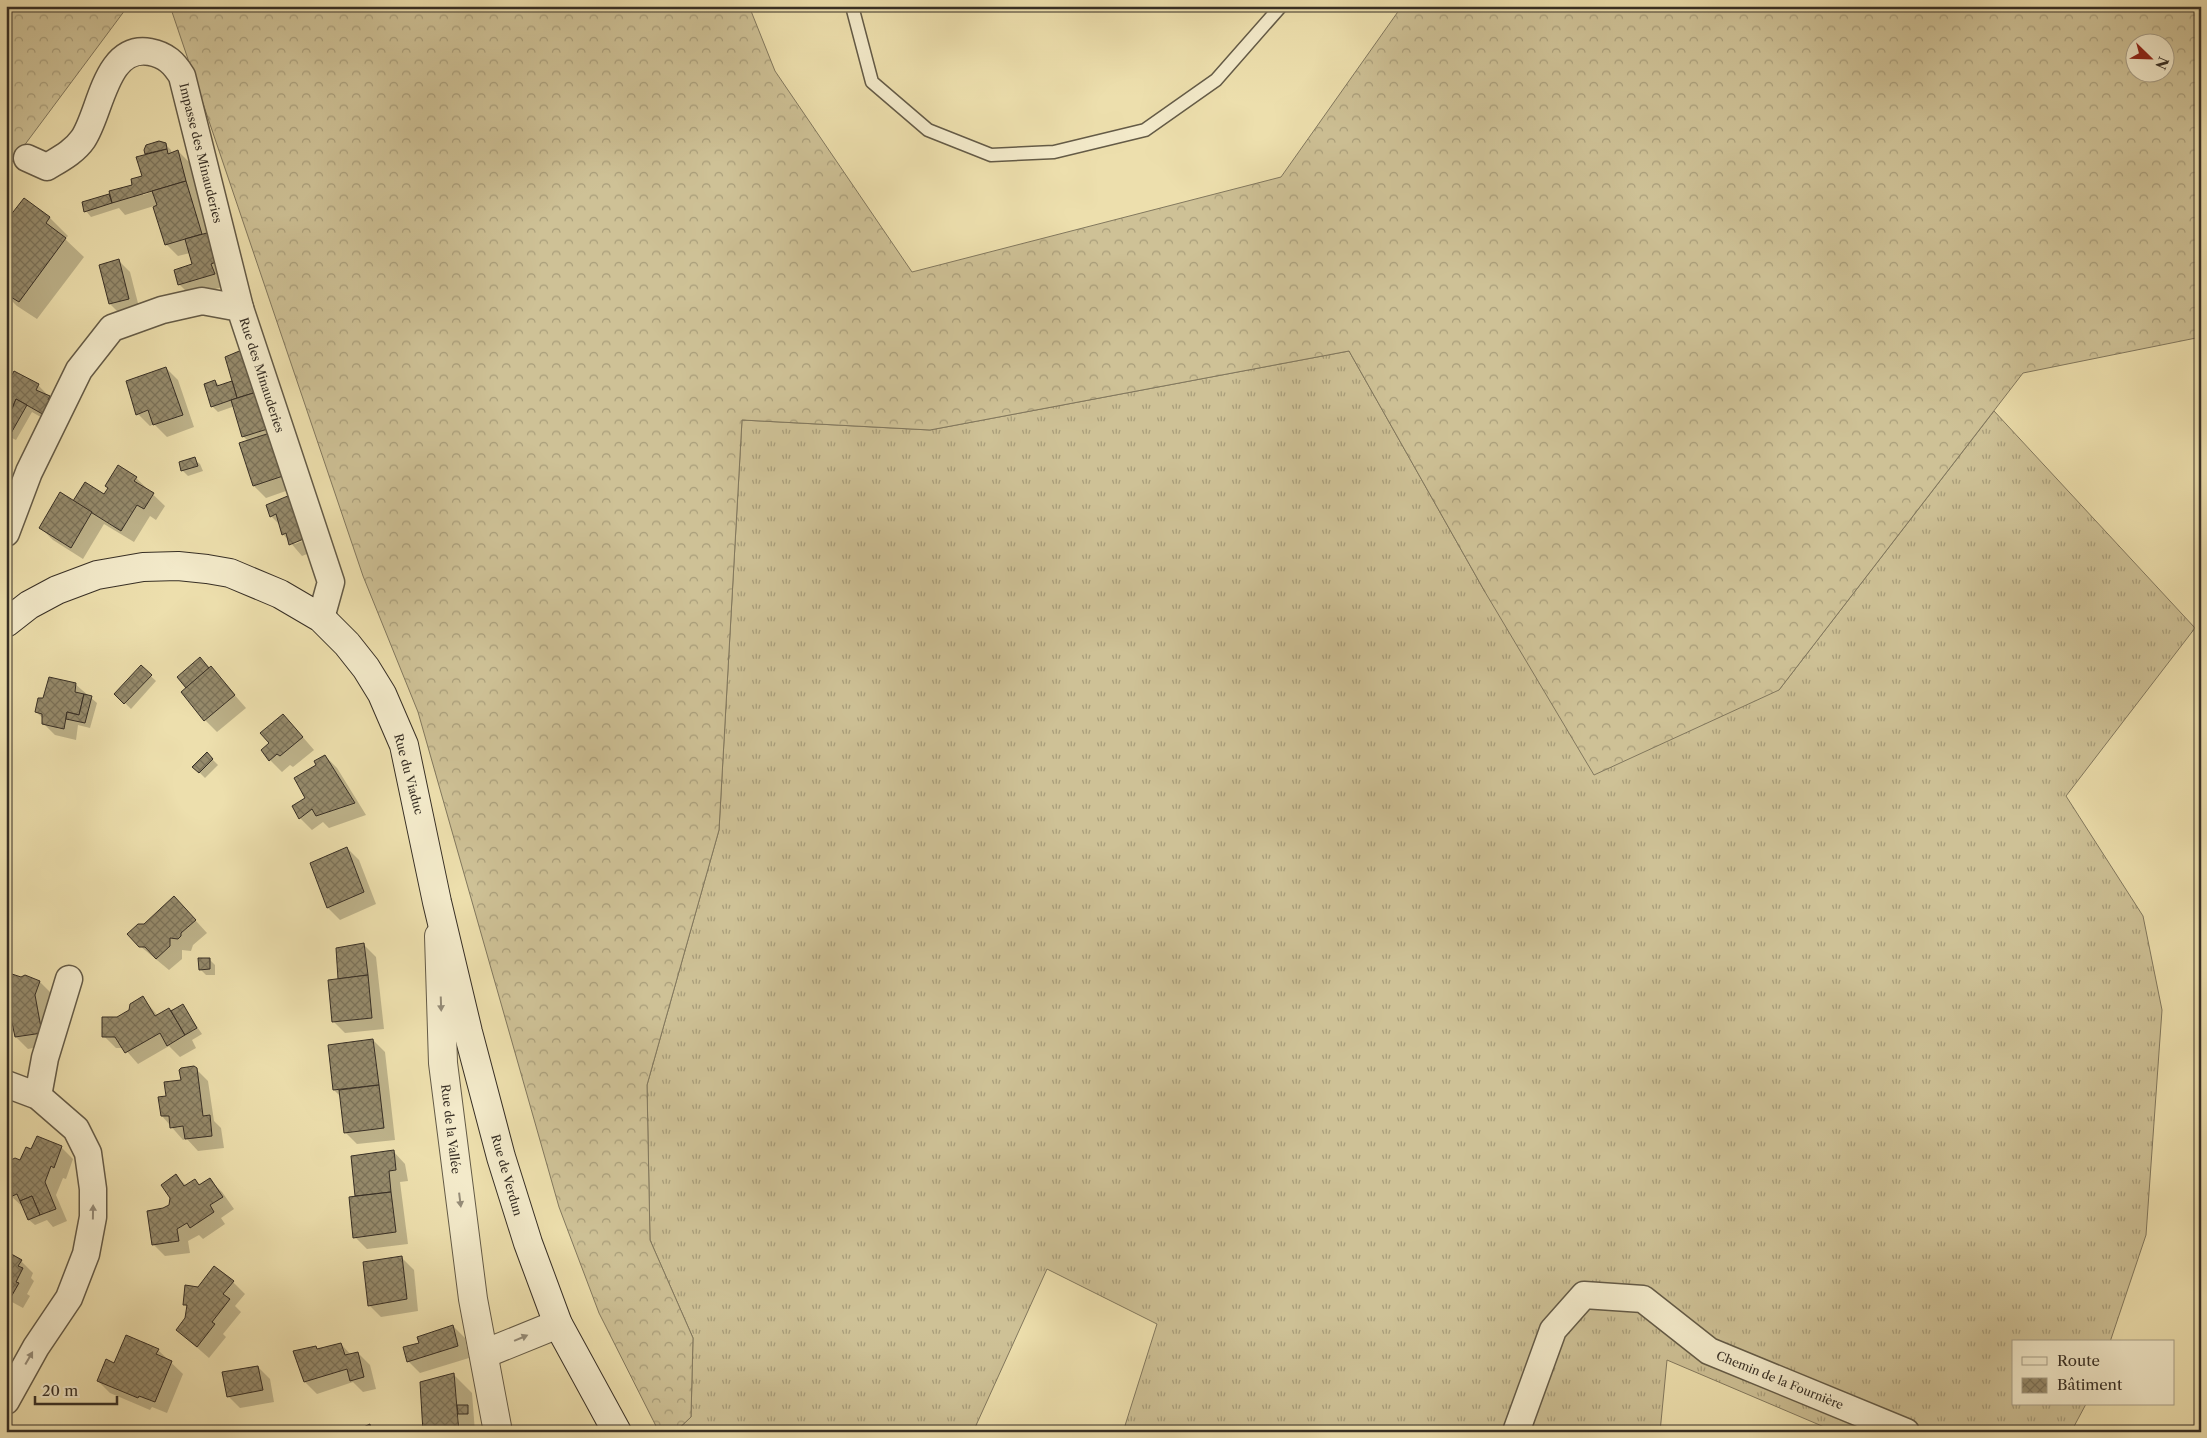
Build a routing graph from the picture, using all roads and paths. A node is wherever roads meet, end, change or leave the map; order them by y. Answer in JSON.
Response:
{"nodes":[{"id":1,"x":853,"y":6,"type":"edge"},
{"id":2,"x":1282,"y":6,"type":"edge"},
{"id":3,"x":27,"y":158,"type":"dead end"},
{"id":4,"x":240,"y":308,"type":"junction"},
{"id":5,"x":6,"y":533,"type":"edge"},
{"id":6,"x":321,"y":618,"type":"junction"},
{"id":7,"x":6,"y":623,"type":"edge"},
{"id":8,"x":438,"y":902,"type":"junction"},
{"id":9,"x":69,"y":979,"type":"dead end"},
{"id":10,"x":6,"y":1084,"type":"edge"},
{"id":11,"x":38,"y":1096,"type":"junction"},
{"id":12,"x":558,"y":1324,"type":"junction"},
{"id":13,"x":484,"y":1354,"type":"junction"},
{"id":14,"x":6,"y":1401,"type":"edge"},
{"id":15,"x":498,"y":1432,"type":"edge"},
{"id":16,"x":617,"y":1432,"type":"edge"},
{"id":17,"x":1516,"y":1432,"type":"edge"},
{"id":18,"x":1906,"y":1432,"type":"edge"}],
"edges":[{"from":1,"to":2,"type":"lane"},
{"from":3,"to":4,"type":"street","name":"Impasse des Minauderies"},
{"from":4,"to":5,"type":"street","name":"Rue des Minauderies"},
{"from":4,"to":6,"type":"street","name":"Rue des Minauderies"},
{"from":6,"to":7,"type":"main road","name":"Rue du Viaduc"},
{"from":6,"to":8,"type":"main road","name":"Rue du Viaduc"},
{"from":8,"to":12,"type":"main road","name":"Rue de Verdun"},
{"from":8,"to":13,"type":"main road","name":"Rue de la Vallée","one_way":true},
{"from":9,"to":11,"type":"street"},
{"from":10,"to":11,"type":"street"},
{"from":14,"to":11,"type":"street","one_way":true},
{"from":13,"to":12,"type":"main road","one_way":true},
{"from":12,"to":16,"type":"main road","name":"Rue de Verdun"},
{"from":13,"to":15,"type":"main road","name":"Rue de la Vallée"},
{"from":17,"to":18,"type":"street","name":"Chemin de la Fournière"}]}
